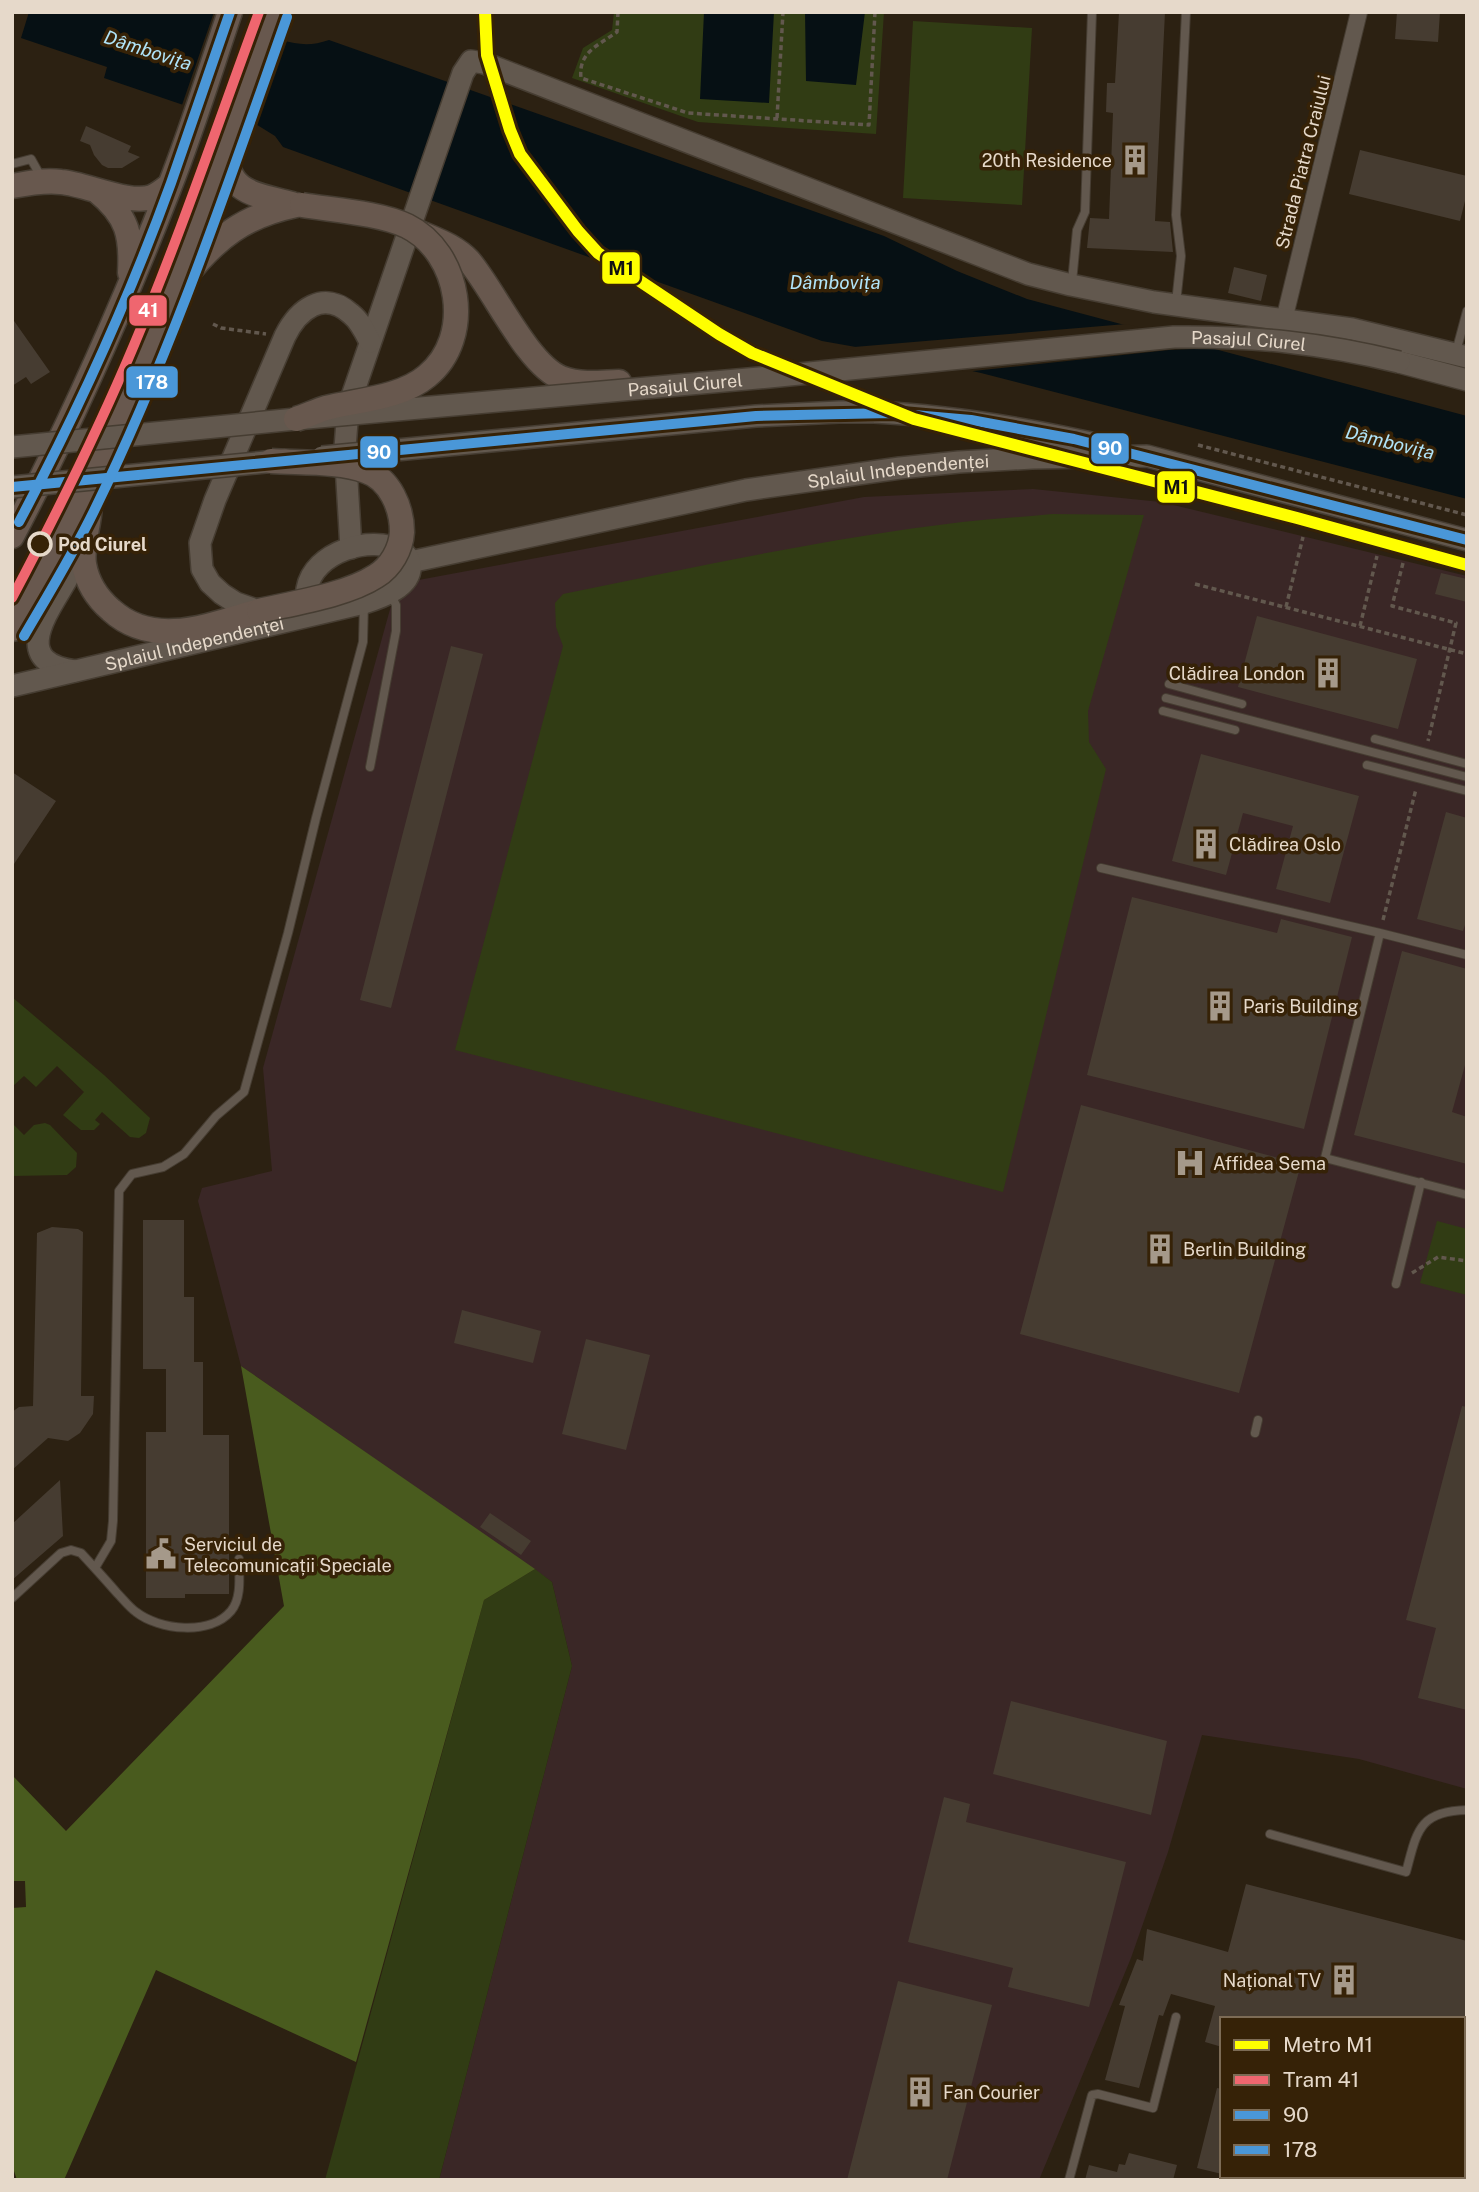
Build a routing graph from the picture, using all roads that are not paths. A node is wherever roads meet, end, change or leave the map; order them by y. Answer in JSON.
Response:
{"nodes":[{"id":1,"x":230,"y":12,"type":"edge"},
{"id":2,"x":274,"y":12,"type":"edge"},
{"id":3,"x":1092,"y":12,"type":"edge"},
{"id":4,"x":1186,"y":12,"type":"edge"},
{"id":5,"x":1359,"y":12,"type":"edge"},
{"id":6,"x":225,"y":150,"type":"junction"},
{"id":7,"x":12,"y":164,"type":"edge"},
{"id":8,"x":43,"y":181,"type":"junction"},
{"id":9,"x":170,"y":185,"type":"junction"},
{"id":10,"x":12,"y":186,"type":"edge"},
{"id":11,"x":97,"y":191,"type":"junction"},
{"id":12,"x":299,"y":205,"type":"junction"},
{"id":13,"x":418,"y":232,"type":"junction"},
{"id":14,"x":1071,"y":285,"type":"junction"},
{"id":15,"x":129,"y":286,"type":"junction"},
{"id":16,"x":173,"y":292,"type":"junction"},
{"id":17,"x":1176,"y":305,"type":"junction"},
{"id":18,"x":1467,"y":311,"type":"edge"},
{"id":19,"x":1284,"y":320,"type":"junction"},
{"id":20,"x":370,"y":342,"type":"junction"},
{"id":21,"x":1461,"y":355,"type":"edge"},
{"id":22,"x":1467,"y":380,"type":"edge"},
{"id":23,"x":662,"y":386,"type":"junction"},
{"id":24,"x":296,"y":419,"type":"junction"},
{"id":25,"x":12,"y":447,"type":"edge"},
{"id":26,"x":1147,"y":456,"type":"junction"},
{"id":27,"x":271,"y":461,"type":"junction"},
{"id":28,"x":12,"y":486,"type":"edge"},
{"id":29,"x":90,"y":489,"type":"junction"},
{"id":30,"x":70,"y":527,"type":"junction"},
{"id":31,"x":12,"y":536,"type":"edge"},
{"id":32,"x":1467,"y":540,"type":"edge"},
{"id":33,"x":351,"y":548,"type":"junction"},
{"id":34,"x":410,"y":562,"type":"junction"},
{"id":35,"x":390,"y":593,"type":"junction"},
{"id":36,"x":364,"y":603,"type":"junction"},
{"id":37,"x":259,"y":611,"type":"junction"},
{"id":38,"x":310,"y":615,"type":"junction"},
{"id":39,"x":12,"y":629,"type":"edge"},
{"id":40,"x":77,"y":671,"type":"junction"},
{"id":41,"x":1169,"y":684,"type":"dead end"},
{"id":42,"x":12,"y":686,"type":"edge"},
{"id":43,"x":1166,"y":698,"type":"dead end"},
{"id":44,"x":1242,"y":704,"type":"dead end"},
{"id":45,"x":1163,"y":711,"type":"dead end"},
{"id":46,"x":1235,"y":730,"type":"dead end"},
{"id":47,"x":1375,"y":739,"type":"dead end"},
{"id":48,"x":1467,"y":764,"type":"edge"},
{"id":49,"x":1367,"y":765,"type":"dead end"},
{"id":50,"x":370,"y":767,"type":"dead end"},
{"id":51,"x":1467,"y":778,"type":"edge"},
{"id":52,"x":1467,"y":791,"type":"edge"},
{"id":53,"x":1101,"y":868,"type":"dead end"},
{"id":54,"x":1380,"y":933,"type":"junction"},
{"id":55,"x":1467,"y":955,"type":"edge"},
{"id":56,"x":1422,"y":1182,"type":"junction"},
{"id":57,"x":1467,"y":1195,"type":"edge"},
{"id":58,"x":1396,"y":1284,"type":"road end"},
{"id":59,"x":1258,"y":1420,"type":"dead end"},
{"id":60,"x":1255,"y":1433,"type":"dead end"},
{"id":61,"x":239,"y":1559,"type":"dead end"},
{"id":62,"x":95,"y":1568,"type":"junction"},
{"id":63,"x":12,"y":1598,"type":"edge"},
{"id":64,"x":1467,"y":1810,"type":"edge"},
{"id":65,"x":1270,"y":1834,"type":"dead end"},
{"id":66,"x":1176,"y":2017,"type":"dead end"},
{"id":67,"x":1069,"y":2180,"type":"edge"}],
"edges":[{"from":1,"to":9,"type":"main road"},
{"from":2,"to":6,"type":"main road"},
{"from":3,"to":14,"type":"lane"},
{"from":4,"to":17,"type":"lane"},
{"from":5,"to":19,"type":"street","name":"Strada Piatra Craiului"},
{"from":6,"to":12,"type":"main road"},
{"from":6,"to":16,"type":"main road"},
{"from":7,"to":8,"type":"lane"},
{"from":8,"to":10,"type":"main road"},
{"from":8,"to":11,"type":"main road"},
{"from":9,"to":11,"type":"main road"},
{"from":9,"to":15,"type":"main road"},
{"from":11,"to":15,"type":"main road"},
{"from":12,"to":13,"type":"main road","bridge":true},
{"from":12,"to":16,"type":"main road"},
{"from":13,"to":23,"type":"main road","bridge":true},
{"from":13,"to":24,"type":"main road","bridge":true},
{"from":14,"to":17,"type":"main road"},
{"from":14,"to":20,"type":"main road"},
{"from":15,"to":31,"type":"main road"},
{"from":16,"to":29,"type":"main road"},
{"from":17,"to":19,"type":"main road"},
{"from":18,"to":21,"type":"lane"},
{"from":19,"to":21,"type":"main road"},
{"from":20,"to":33,"type":"main road"},
{"from":20,"to":37,"type":"main road"},
{"from":22,"to":23,"type":"main road","name":"Pasajul Ciurel","bridge":true},
{"from":23,"to":24,"type":"main road","name":"Pasajul Ciurel","bridge":true},
{"from":24,"to":25,"type":"main road","name":"Pasajul Ciurel","bridge":true},
{"from":26,"to":27,"type":"main road","bridge":true},
{"from":26,"to":32,"type":"main road","name":"Splaiul Independenței"},
{"from":26,"to":34,"type":"main road","name":"Splaiul Independenței"},
{"from":27,"to":28,"type":"main road","bridge":true},
{"from":27,"to":37,"type":"main road","bridge":true},
{"from":29,"to":30,"type":"main road"},
{"from":29,"to":37,"type":"main road"},
{"from":30,"to":39,"type":"main road"},
{"from":30,"to":40,"type":"main road"},
{"from":33,"to":34,"type":"main road"},
{"from":33,"to":38,"type":"main road"},
{"from":34,"to":35,"type":"main road"},
{"from":35,"to":36,"type":"main road","name":"Splaiul Independenței"},
{"from":35,"to":50,"type":"lane"},
{"from":36,"to":38,"type":"main road","name":"Splaiul Independenței"},
{"from":36,"to":62,"type":"lane"},
{"from":38,"to":40,"type":"main road","name":"Splaiul Independenței"},
{"from":40,"to":42,"type":"main road","name":"Splaiul Independenței"},
{"from":41,"to":44,"type":"lane"},
{"from":43,"to":51,"type":"lane"},
{"from":45,"to":46,"type":"lane"},
{"from":47,"to":48,"type":"lane"},
{"from":49,"to":52,"type":"lane"},
{"from":53,"to":54,"type":"lane"},
{"from":54,"to":55,"type":"lane"},
{"from":54,"to":56,"type":"lane"},
{"from":56,"to":57,"type":"lane"},
{"from":56,"to":58,"type":"lane"},
{"from":59,"to":60,"type":"lane"},
{"from":61,"to":62,"type":"lane"},
{"from":62,"to":63,"type":"lane"},
{"from":64,"to":65,"type":"lane"},
{"from":66,"to":67,"type":"lane"}]}
